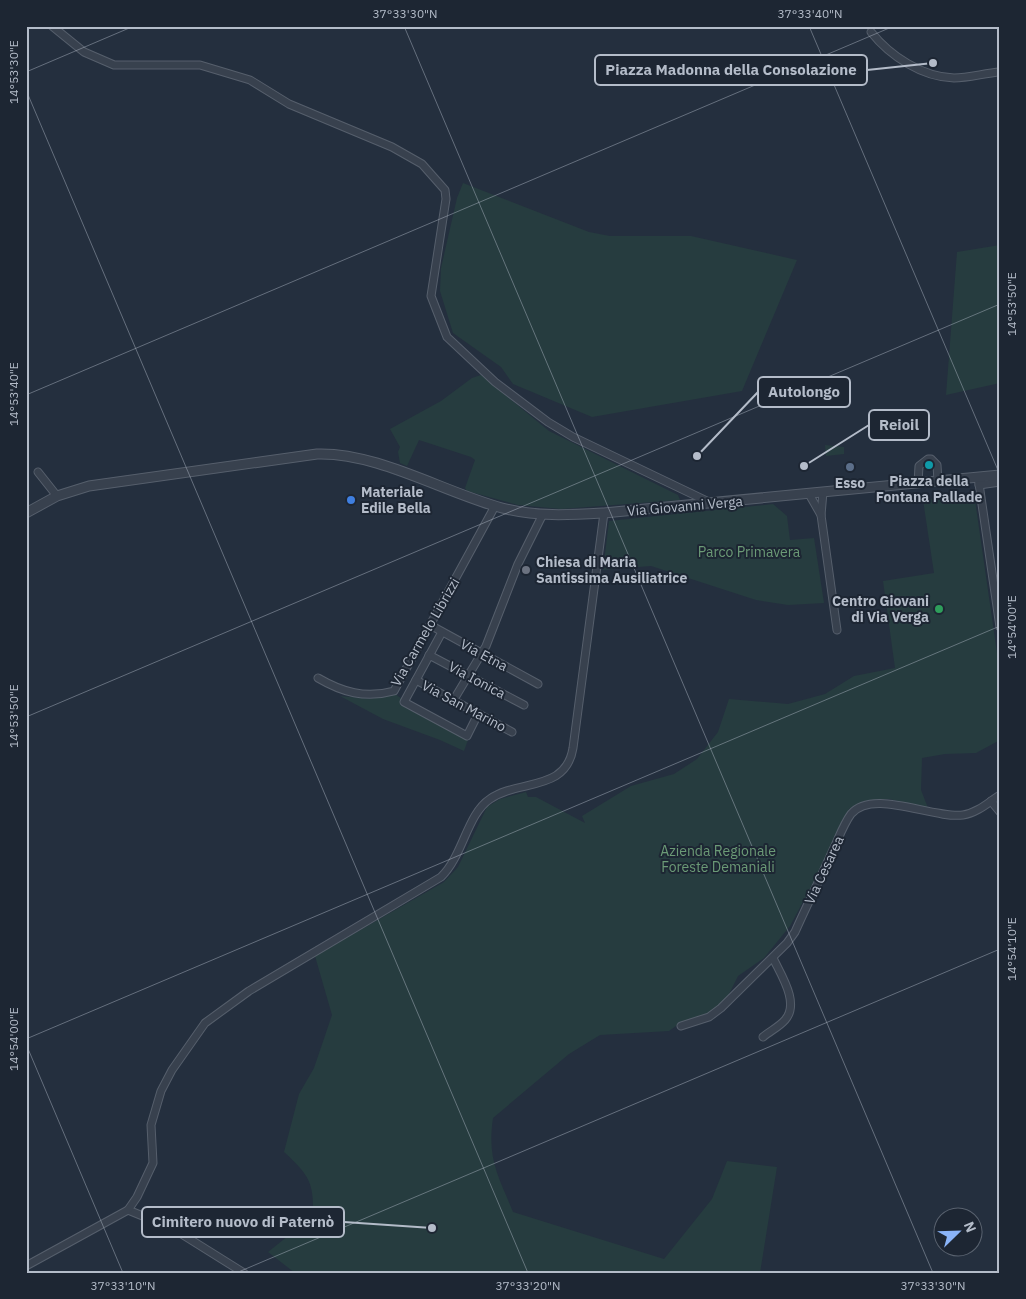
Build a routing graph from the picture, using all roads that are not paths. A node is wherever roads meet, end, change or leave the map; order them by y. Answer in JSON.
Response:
{"nodes":[{"id":1,"x":52,"y":26,"type":"edge"},
{"id":2,"x":871,"y":32,"type":"dead end"},
{"id":3,"x":1000,"y":72,"type":"edge"},
{"id":4,"x":38,"y":472,"type":"dead end"},
{"id":5,"x":1000,"y":474,"type":"edge"},
{"id":6,"x":938,"y":481,"type":"junction"},
{"id":7,"x":979,"y":481,"type":"junction"},
{"id":8,"x":1000,"y":482,"type":"edge"},
{"id":9,"x":918,"y":483,"type":"junction"},
{"id":10,"x":823,"y":492,"type":"junction"},
{"id":11,"x":809,"y":494,"type":"junction"},
{"id":12,"x":57,"y":496,"type":"junction"},
{"id":13,"x":712,"y":503,"type":"junction"},
{"id":14,"x":495,"y":506,"type":"junction"},
{"id":15,"x":26,"y":513,"type":"edge"},
{"id":16,"x":604,"y":514,"type":"junction"},
{"id":17,"x":821,"y":515,"type":"junction"},
{"id":18,"x":542,"y":516,"type":"junction"},
{"id":19,"x":430,"y":625,"type":"junction"},
{"id":20,"x":1000,"y":627,"type":"edge"},
{"id":21,"x":837,"y":630,"type":"dead end"},
{"id":22,"x":442,"y":632,"type":"junction"},
{"id":23,"x":481,"y":653,"type":"junction"},
{"id":24,"x":429,"y":655,"type":"junction"},
{"id":25,"x":468,"y":676,"type":"junction"},
{"id":26,"x":318,"y":678,"type":"dead end"},
{"id":27,"x":416,"y":680,"type":"junction"},
{"id":28,"x":538,"y":684,"type":"dead end"},
{"id":29,"x":454,"y":701,"type":"junction"},
{"id":30,"x":524,"y":705,"type":"dead end"},
{"id":31,"x":478,"y":714,"type":"junction"},
{"id":32,"x":512,"y":732,"type":"dead end"},
{"id":33,"x":1000,"y":795,"type":"edge"},
{"id":34,"x":991,"y":801,"type":"junction"},
{"id":35,"x":1000,"y":812,"type":"edge"},
{"id":36,"x":773,"y":958,"type":"junction"},
{"id":37,"x":681,"y":1026,"type":"dead end"},
{"id":38,"x":763,"y":1037,"type":"dead end"},
{"id":39,"x":128,"y":1210,"type":"junction"},
{"id":40,"x":26,"y":1266,"type":"edge"},
{"id":41,"x":244,"y":1273,"type":"edge"}],
"edges":[{"from":1,"to":13,"type":"street"},
{"from":2,"to":3,"type":"street"},
{"from":4,"to":12,"type":"street"},
{"from":5,"to":7,"type":"street","name":"Via Giovanni Verga"},
{"from":6,"to":7,"type":"street","name":"Via Giovanni Verga"},
{"from":6,"to":9,"type":"street","name":"Via Giovanni Verga"},
{"from":6,"to":9,"type":"street"},
{"from":7,"to":8,"type":"street","name":"Via Giovanni Verga"},
{"from":7,"to":20,"type":"street"},
{"from":9,"to":10,"type":"street","name":"Via Giovanni Verga"},
{"from":10,"to":11,"type":"street","name":"Via Giovanni Verga"},
{"from":10,"to":17,"type":"street"},
{"from":11,"to":13,"type":"street","name":"Via Giovanni Verga"},
{"from":11,"to":17,"type":"street"},
{"from":12,"to":14,"type":"street","name":"Via Giovanni Verga"},
{"from":12,"to":15,"type":"street","name":"Via Giovanni Verga"},
{"from":13,"to":16,"type":"street","name":"Via Giovanni Verga"},
{"from":14,"to":18,"type":"street","name":"Via Giovanni Verga"},
{"from":14,"to":19,"type":"street","name":"Via Carmelo Librizzi"},
{"from":16,"to":18,"type":"street","name":"Via Giovanni Verga"},
{"from":16,"to":39,"type":"street"},
{"from":17,"to":21,"type":"street"},
{"from":18,"to":23,"type":"street"},
{"from":19,"to":22,"type":"street","name":"Via Etna"},
{"from":19,"to":26,"type":"street","name":"Via Carmelo Librizzi"},
{"from":22,"to":23,"type":"street","name":"Via Etna"},
{"from":22,"to":24,"type":"street"},
{"from":23,"to":25,"type":"street"},
{"from":23,"to":28,"type":"street","name":"Via Etna"},
{"from":24,"to":25,"type":"street","name":"Via Ionica"},
{"from":24,"to":27,"type":"street"},
{"from":25,"to":29,"type":"street"},
{"from":25,"to":30,"type":"street","name":"Via Ionica"},
{"from":27,"to":29,"type":"street","name":"Via San Marino"},
{"from":27,"to":31,"type":"street"},
{"from":29,"to":31,"type":"street","name":"Via San Marino"},
{"from":31,"to":32,"type":"street","name":"Via San Marino"},
{"from":33,"to":34,"type":"street","name":"Via Cesarea"},
{"from":34,"to":35,"type":"street"},
{"from":34,"to":36,"type":"street","name":"Via Cesarea"},
{"from":36,"to":37,"type":"street","name":"Via Cesarea"},
{"from":36,"to":38,"type":"street"},
{"from":39,"to":40,"type":"street"},
{"from":39,"to":41,"type":"street"}]}
